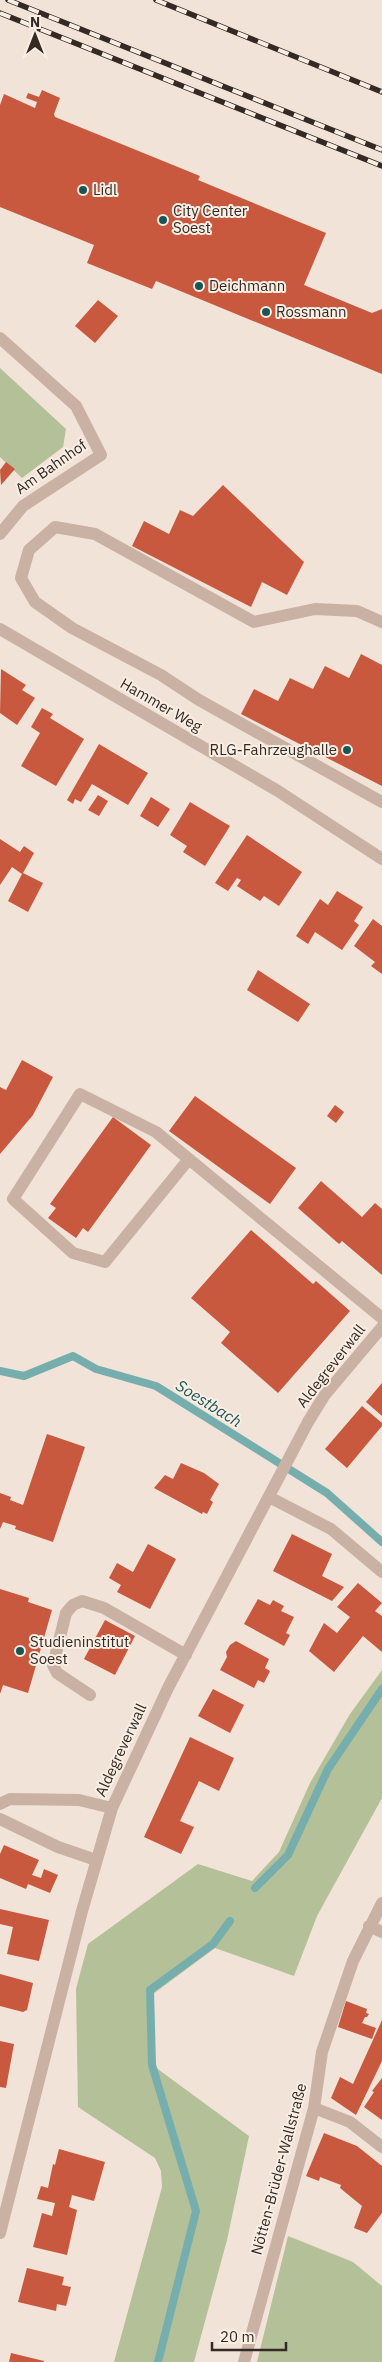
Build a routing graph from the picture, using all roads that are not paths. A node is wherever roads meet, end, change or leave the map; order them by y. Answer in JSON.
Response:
{"nodes":[{"id":1,"x":0,"y":338,"type":"edge"},
{"id":2,"x":0,"y":534,"type":"edge"},
{"id":3,"x":382,"y":622,"type":"edge"},
{"id":4,"x":0,"y":629,"type":"edge"},
{"id":5,"x":382,"y":802,"type":"edge"},
{"id":6,"x":382,"y":859,"type":"edge"},
{"id":7,"x":189,"y":1159,"type":"junction"},
{"id":8,"x":382,"y":1318,"type":"edge"},
{"id":9,"x":382,"y":1327,"type":"edge"},
{"id":10,"x":269,"y":1497,"type":"junction"},
{"id":11,"x":382,"y":1572,"type":"edge"},
{"id":12,"x":186,"y":1655,"type":"junction"},
{"id":13,"x":90,"y":1695,"type":"dead end"},
{"id":14,"x":0,"y":1804,"type":"edge"},
{"id":15,"x":112,"y":1808,"type":"junction"},
{"id":16,"x":0,"y":1818,"type":"edge"},
{"id":17,"x":96,"y":1860,"type":"junction"},
{"id":18,"x":382,"y":1903,"type":"edge"},
{"id":19,"x":369,"y":1926,"type":"junction"},
{"id":20,"x":382,"y":1932,"type":"edge"},
{"id":21,"x":314,"y":2108,"type":"junction"},
{"id":22,"x":382,"y":2147,"type":"edge"},
{"id":23,"x":0,"y":2233,"type":"edge"},
{"id":24,"x":244,"y":2362,"type":"edge"}],
"edges":[{"from":1,"to":2,"type":"street","name":"Am Bahnhof"},
{"from":3,"to":5,"type":"street"},
{"from":4,"to":6,"type":"street","name":"Hammer Weg"},
{"from":7,"to":7,"type":"street"},
{"from":7,"to":8,"type":"street"},
{"from":9,"to":10,"type":"street","name":"Aldegreverwall"},
{"from":10,"to":11,"type":"street"},
{"from":10,"to":12,"type":"street","name":"Aldegreverwall"},
{"from":12,"to":13,"type":"street"},
{"from":12,"to":15,"type":"street","name":"Aldegreverwall"},
{"from":14,"to":15,"type":"street"},
{"from":15,"to":17,"type":"street","name":"Aldegreverwall"},
{"from":16,"to":17,"type":"street"},
{"from":17,"to":23,"type":"street","name":"Aldegreverwall"},
{"from":18,"to":19,"type":"street","name":"Nötten-Brüder-Wallstraße"},
{"from":19,"to":20,"type":"street"},
{"from":19,"to":21,"type":"street","name":"Nötten-Brüder-Wallstraße"},
{"from":21,"to":22,"type":"street"},
{"from":21,"to":24,"type":"street","name":"Nötten-Brüder-Wallstraße"}]}
